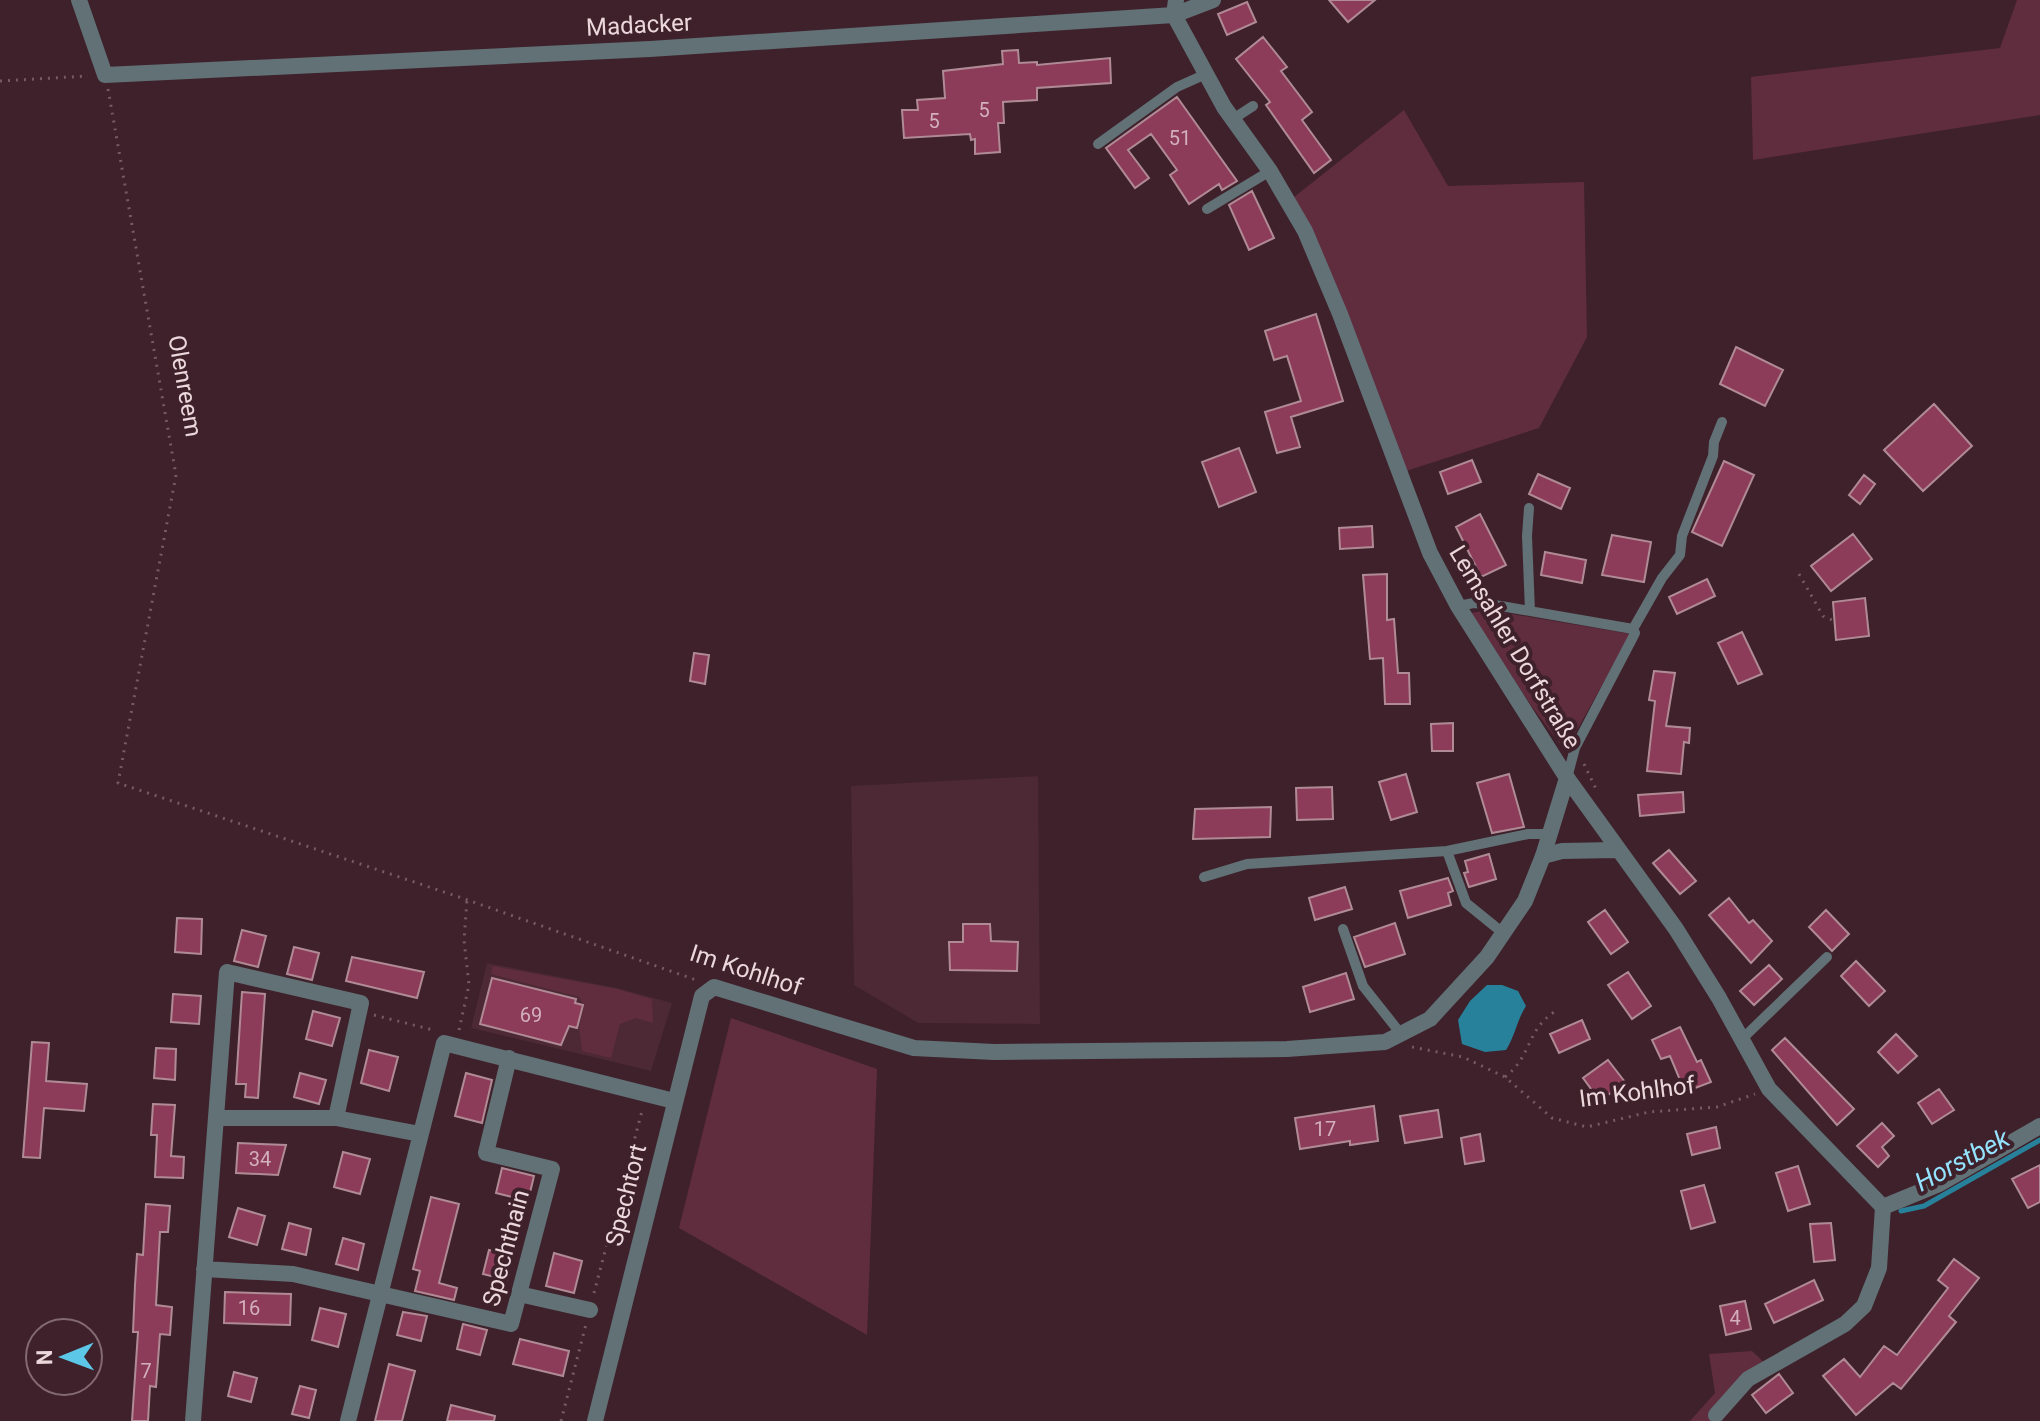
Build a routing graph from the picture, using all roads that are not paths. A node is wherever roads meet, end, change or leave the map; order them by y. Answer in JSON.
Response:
{"nodes":[{"id":1,"x":79,"y":0,"type":"edge"},
{"id":2,"x":1213,"y":0,"type":"edge"},
{"id":3,"x":1175,"y":8,"type":"edge"},
{"id":4,"x":1206,"y":74,"type":"junction"},
{"id":5,"x":1253,"y":106,"type":"dead end"},
{"id":6,"x":1233,"y":119,"type":"junction"},
{"id":7,"x":1098,"y":144,"type":"dead end"},
{"id":8,"x":1270,"y":171,"type":"junction"},
{"id":9,"x":1207,"y":209,"type":"dead end"},
{"id":10,"x":1722,"y":422,"type":"dead end"},
{"id":11,"x":1529,"y":508,"type":"dead end"},
{"id":12,"x":1458,"y":606,"type":"junction"},
{"id":13,"x":1530,"y":611,"type":"junction"},
{"id":14,"x":1633,"y":629,"type":"junction"},
{"id":15,"x":1567,"y":778,"type":"junction"},
{"id":16,"x":1550,"y":834,"type":"junction"},
{"id":17,"x":1616,"y":850,"type":"junction"},
{"id":18,"x":1447,"y":851,"type":"junction"},
{"id":19,"x":1543,"y":856,"type":"junction"},
{"id":20,"x":1204,"y":877,"type":"dead end"},
{"id":21,"x":1343,"y":929,"type":"dead end"},
{"id":22,"x":1503,"y":933,"type":"junction"},
{"id":23,"x":1827,"y":957,"type":"dead end"},
{"id":24,"x":714,"y":987,"type":"joint"},
{"id":25,"x":1401,"y":1034,"type":"junction"},
{"id":26,"x":1742,"y":1039,"type":"junction"},
{"id":27,"x":509,"y":1058,"type":"junction"},
{"id":28,"x":674,"y":1101,"type":"junction"},
{"id":29,"x":216,"y":1118,"type":"junction"},
{"id":30,"x":336,"y":1118,"type":"junction"},
{"id":31,"x":2040,"y":1126,"type":"edge"},
{"id":32,"x":420,"y":1134,"type":"junction"},
{"id":33,"x":1883,"y":1207,"type":"junction"},
{"id":34,"x":204,"y":1269,"type":"junction"},
{"id":35,"x":381,"y":1293,"type":"junction"},
{"id":36,"x":519,"y":1294,"type":"junction"},
{"id":37,"x":590,"y":1310,"type":"road end"},
{"id":38,"x":1717,"y":1418,"type":"edge"},
{"id":39,"x":193,"y":1421,"type":"edge"},
{"id":40,"x":348,"y":1421,"type":"edge"},
{"id":41,"x":595,"y":1421,"type":"edge"}],
"edges":[{"from":1,"to":3,"type":"street","name":"Madacker"},
{"from":2,"to":3,"type":"street","name":"Madacker"},
{"from":3,"to":4,"type":"street","name":"Lemsahler Dorfstraße"},
{"from":4,"to":6,"type":"street","name":"Lemsahler Dorfstraße"},
{"from":4,"to":7,"type":"lane"},
{"from":5,"to":6,"type":"lane"},
{"from":6,"to":8,"type":"street","name":"Lemsahler Dorfstraße"},
{"from":8,"to":9,"type":"lane"},
{"from":8,"to":12,"type":"street","name":"Lemsahler Dorfstraße"},
{"from":10,"to":14,"type":"lane"},
{"from":11,"to":13,"type":"lane"},
{"from":12,"to":13,"type":"lane"},
{"from":12,"to":15,"type":"street","name":"Lemsahler Dorfstraße"},
{"from":13,"to":14,"type":"lane"},
{"from":14,"to":15,"type":"lane"},
{"from":15,"to":16,"type":"street","name":"Im Kohlhof"},
{"from":15,"to":17,"type":"street","name":"Lemsahler Dorfstraße"},
{"from":16,"to":18,"type":"lane"},
{"from":16,"to":19,"type":"street","name":"Im Kohlhof"},
{"from":17,"to":19,"type":"street"},
{"from":17,"to":26,"type":"street","name":"Lemsahler Dorfstraße"},
{"from":18,"to":20,"type":"lane"},
{"from":18,"to":22,"type":"lane"},
{"from":19,"to":22,"type":"street","name":"Im Kohlhof"},
{"from":21,"to":25,"type":"lane"},
{"from":22,"to":25,"type":"street","name":"Im Kohlhof"},
{"from":23,"to":26,"type":"lane"},
{"from":24,"to":25,"type":"street","name":"Im Kohlhof"},
{"from":24,"to":28,"type":"street","name":"Spechtort"},
{"from":26,"to":33,"type":"street","name":"Lemsahler Dorfstraße"},
{"from":27,"to":28,"type":"street"},
{"from":27,"to":32,"type":"street"},
{"from":27,"to":36,"type":"street","name":"Spechthain"},
{"from":28,"to":41,"type":"street","name":"Spechtort"},
{"from":29,"to":30,"type":"street"},
{"from":29,"to":30,"type":"street"},
{"from":29,"to":34,"type":"street"},
{"from":30,"to":32,"type":"street"},
{"from":31,"to":33,"type":"street"},
{"from":32,"to":35,"type":"street"},
{"from":33,"to":38,"type":"street"},
{"from":34,"to":35,"type":"street"},
{"from":34,"to":39,"type":"street"},
{"from":35,"to":36,"type":"street","name":"Spechthain"},
{"from":35,"to":40,"type":"street"},
{"from":36,"to":37,"type":"street"}]}
